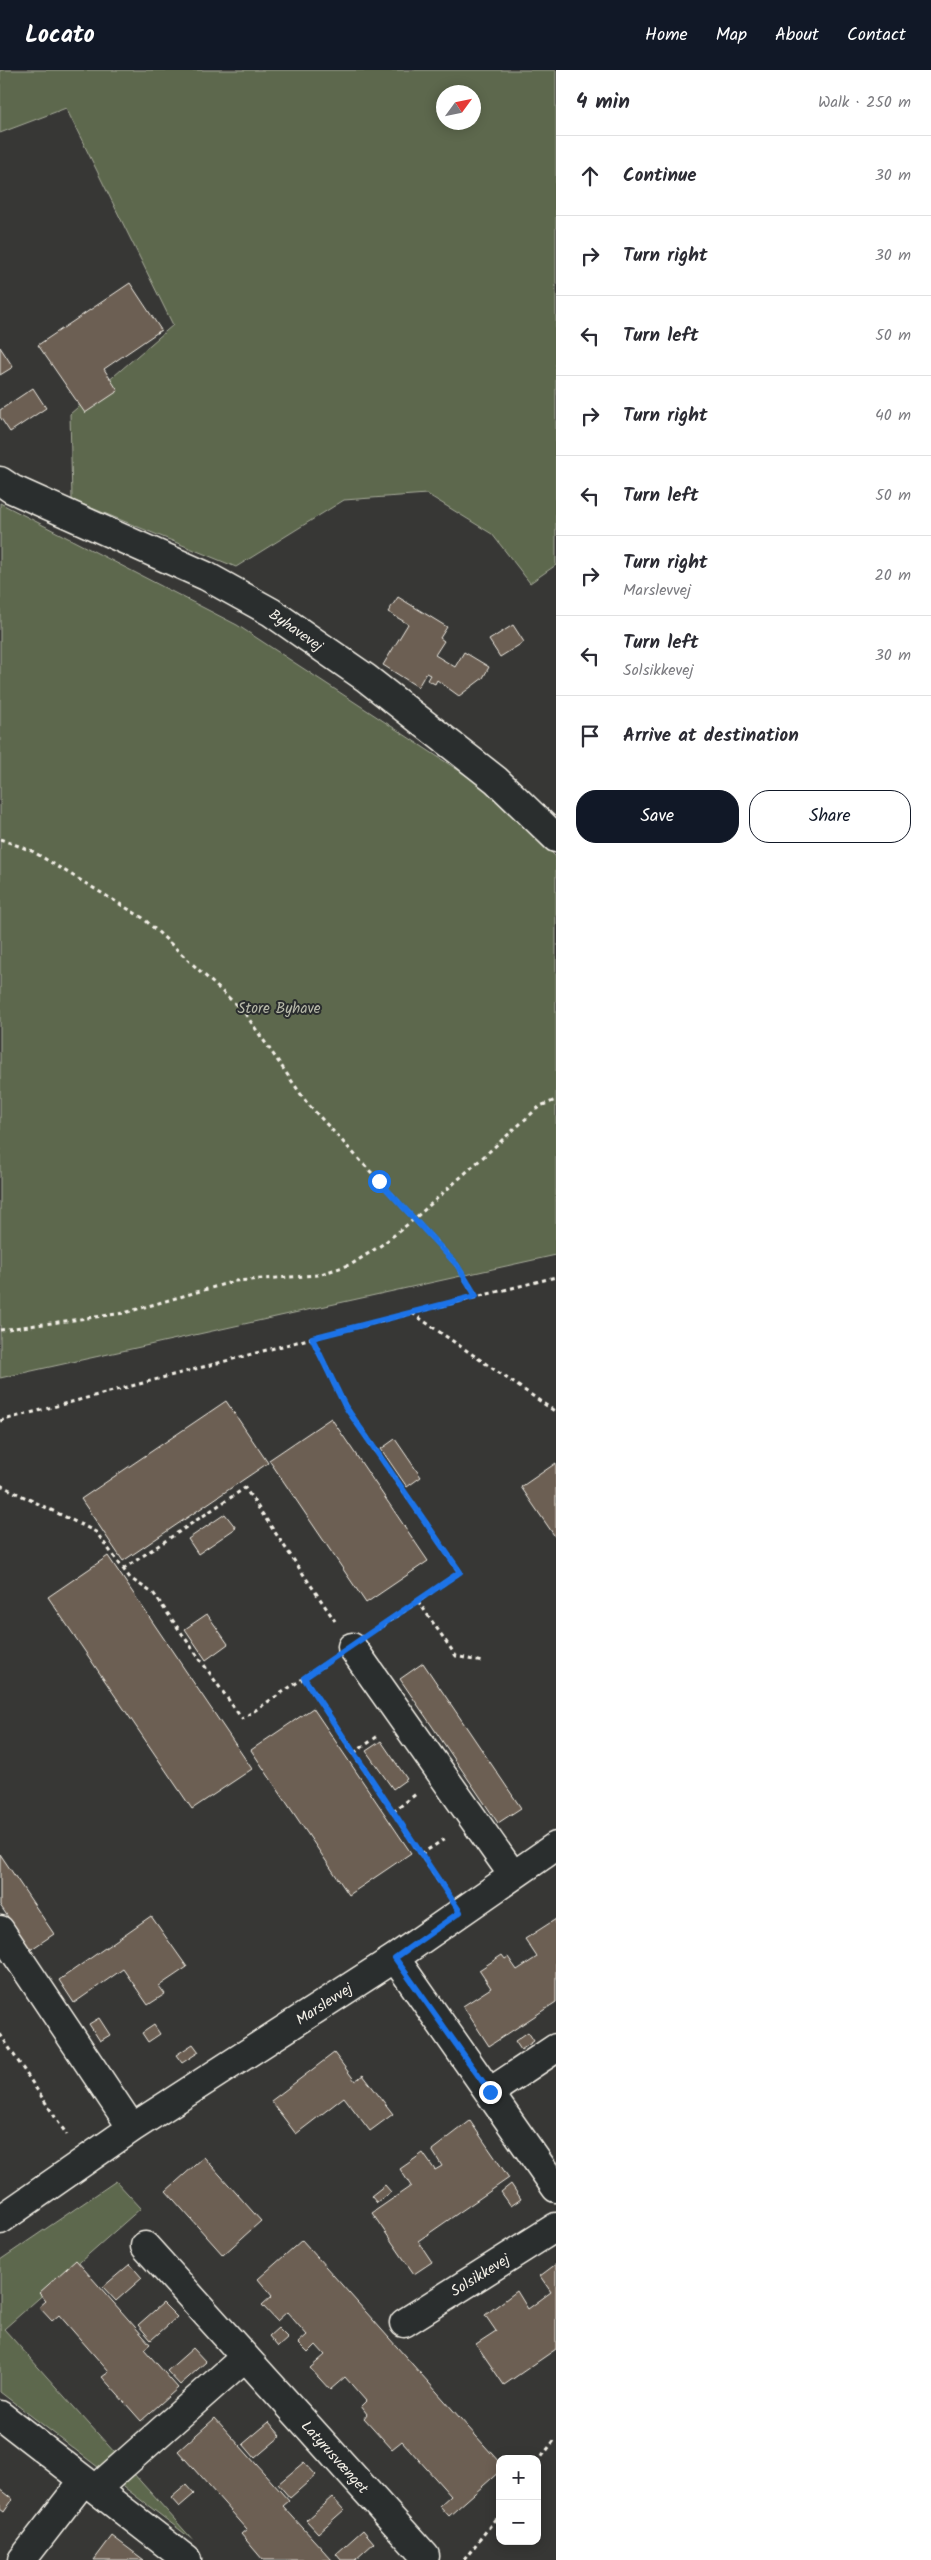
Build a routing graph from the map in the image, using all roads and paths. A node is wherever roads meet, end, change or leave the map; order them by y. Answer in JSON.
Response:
{"nodes":[{"id":1,"x":0,"y":481,"type":"edge"},
{"id":2,"x":556,"y":838,"type":"edge"},
{"id":3,"x":0,"y":839,"type":"edge"},
{"id":4,"x":556,"y":1100,"type":"edge"},
{"id":5,"x":413,"y":1220,"type":"junction"},
{"id":6,"x":556,"y":1276,"type":"edge"},
{"id":7,"x":476,"y":1296,"type":"junction"},
{"id":8,"x":412,"y":1312,"type":"junction"},
{"id":9,"x":0,"y":1330,"type":"edge"},
{"id":10,"x":312,"y":1338,"type":"junction"},
{"id":11,"x":556,"y":1412,"type":"edge"},
{"id":12,"x":0,"y":1421,"type":"edge"},
{"id":13,"x":0,"y":1485,"type":"edge"},
{"id":14,"x":123,"y":1569,"type":"junction"},
{"id":15,"x":418,"y":1601,"type":"junction"},
{"id":16,"x":352,"y":1646,"type":"junction"},
{"id":17,"x":482,"y":1662,"type":"dead end"},
{"id":18,"x":304,"y":1678,"type":"junction"},
{"id":19,"x":556,"y":1846,"type":"edge"},
{"id":20,"x":513,"y":1876,"type":"junction"},
{"id":21,"x":460,"y":1912,"type":"junction"},
{"id":22,"x":0,"y":1930,"type":"edge"},
{"id":23,"x":395,"y":1958,"type":"junction"},
{"id":24,"x":0,"y":2034,"type":"edge"},
{"id":25,"x":556,"y":2048,"type":"edge"},
{"id":26,"x":490,"y":2092,"type":"junction"},
{"id":27,"x":132,"y":2128,"type":"junction"},
{"id":28,"x":84,"y":2161,"type":"junction"},
{"id":29,"x":556,"y":2188,"type":"edge"},
{"id":30,"x":0,"y":2220,"type":"edge"},
{"id":31,"x":556,"y":2226,"type":"edge"},
{"id":32,"x":145,"y":2246,"type":"dead end"},
{"id":33,"x":404,"y":2323,"type":"dead end"},
{"id":34,"x":245,"y":2357,"type":"junction"},
{"id":35,"x":0,"y":2415,"type":"edge"},
{"id":36,"x":556,"y":2438,"type":"edge"},
{"id":37,"x":541,"y":2458,"type":"edge"},
{"id":38,"x":90,"y":2485,"type":"junction"},
{"id":39,"x":496,"y":2518,"type":"edge"},
{"id":40,"x":425,"y":2556,"type":"dead end"},
{"id":41,"x":22,"y":2560,"type":"edge"},
{"id":42,"x":187,"y":2560,"type":"edge"},
{"id":43,"x":464,"y":2560,"type":"edge"}],
"edges":[{"from":1,"to":2,"type":"street","name":"Byhavevej"},
{"from":3,"to":5,"type":"path"},
{"from":4,"to":5,"type":"path"},
{"from":5,"to":7,"type":"path"},
{"from":5,"to":9,"type":"path"},
{"from":6,"to":7,"type":"path"},
{"from":7,"to":8,"type":"path"},
{"from":8,"to":10,"type":"path"},
{"from":8,"to":11,"type":"path"},
{"from":10,"to":12,"type":"path"},
{"from":10,"to":15,"type":"path"},
{"from":13,"to":14,"type":"path"},
{"from":14,"to":16,"type":"path"},
{"from":14,"to":18,"type":"path"},
{"from":15,"to":16,"type":"path"},
{"from":15,"to":17,"type":"path"},
{"from":16,"to":18,"type":"path"},
{"from":16,"to":20,"type":"street"},
{"from":18,"to":21,"type":"path"},
{"from":19,"to":20,"type":"street","name":"Marslevvej"},
{"from":20,"to":21,"type":"street","name":"Marslevvej"},
{"from":21,"to":23,"type":"street","name":"Marslevvej"},
{"from":22,"to":27,"type":"street"},
{"from":23,"to":26,"type":"street"},
{"from":23,"to":27,"type":"street","name":"Marslevvej"},
{"from":24,"to":28,"type":"path"},
{"from":25,"to":26,"type":"street"},
{"from":26,"to":29,"type":"street"},
{"from":27,"to":28,"type":"street","name":"Marslevvej"},
{"from":28,"to":30,"type":"street","name":"Marslevvej"},
{"from":31,"to":33,"type":"street","name":"Solsikkevej"},
{"from":32,"to":34,"type":"street","name":"Latyrusvænget"},
{"from":34,"to":38,"type":"street"},
{"from":34,"to":40,"type":"street","name":"Latyrusvænget"},
{"from":35,"to":38,"type":"street"},
{"from":36,"to":37,"type":"path"},
{"from":38,"to":41,"type":"street"},
{"from":38,"to":42,"type":"street"},
{"from":39,"to":43,"type":"path"}]}
